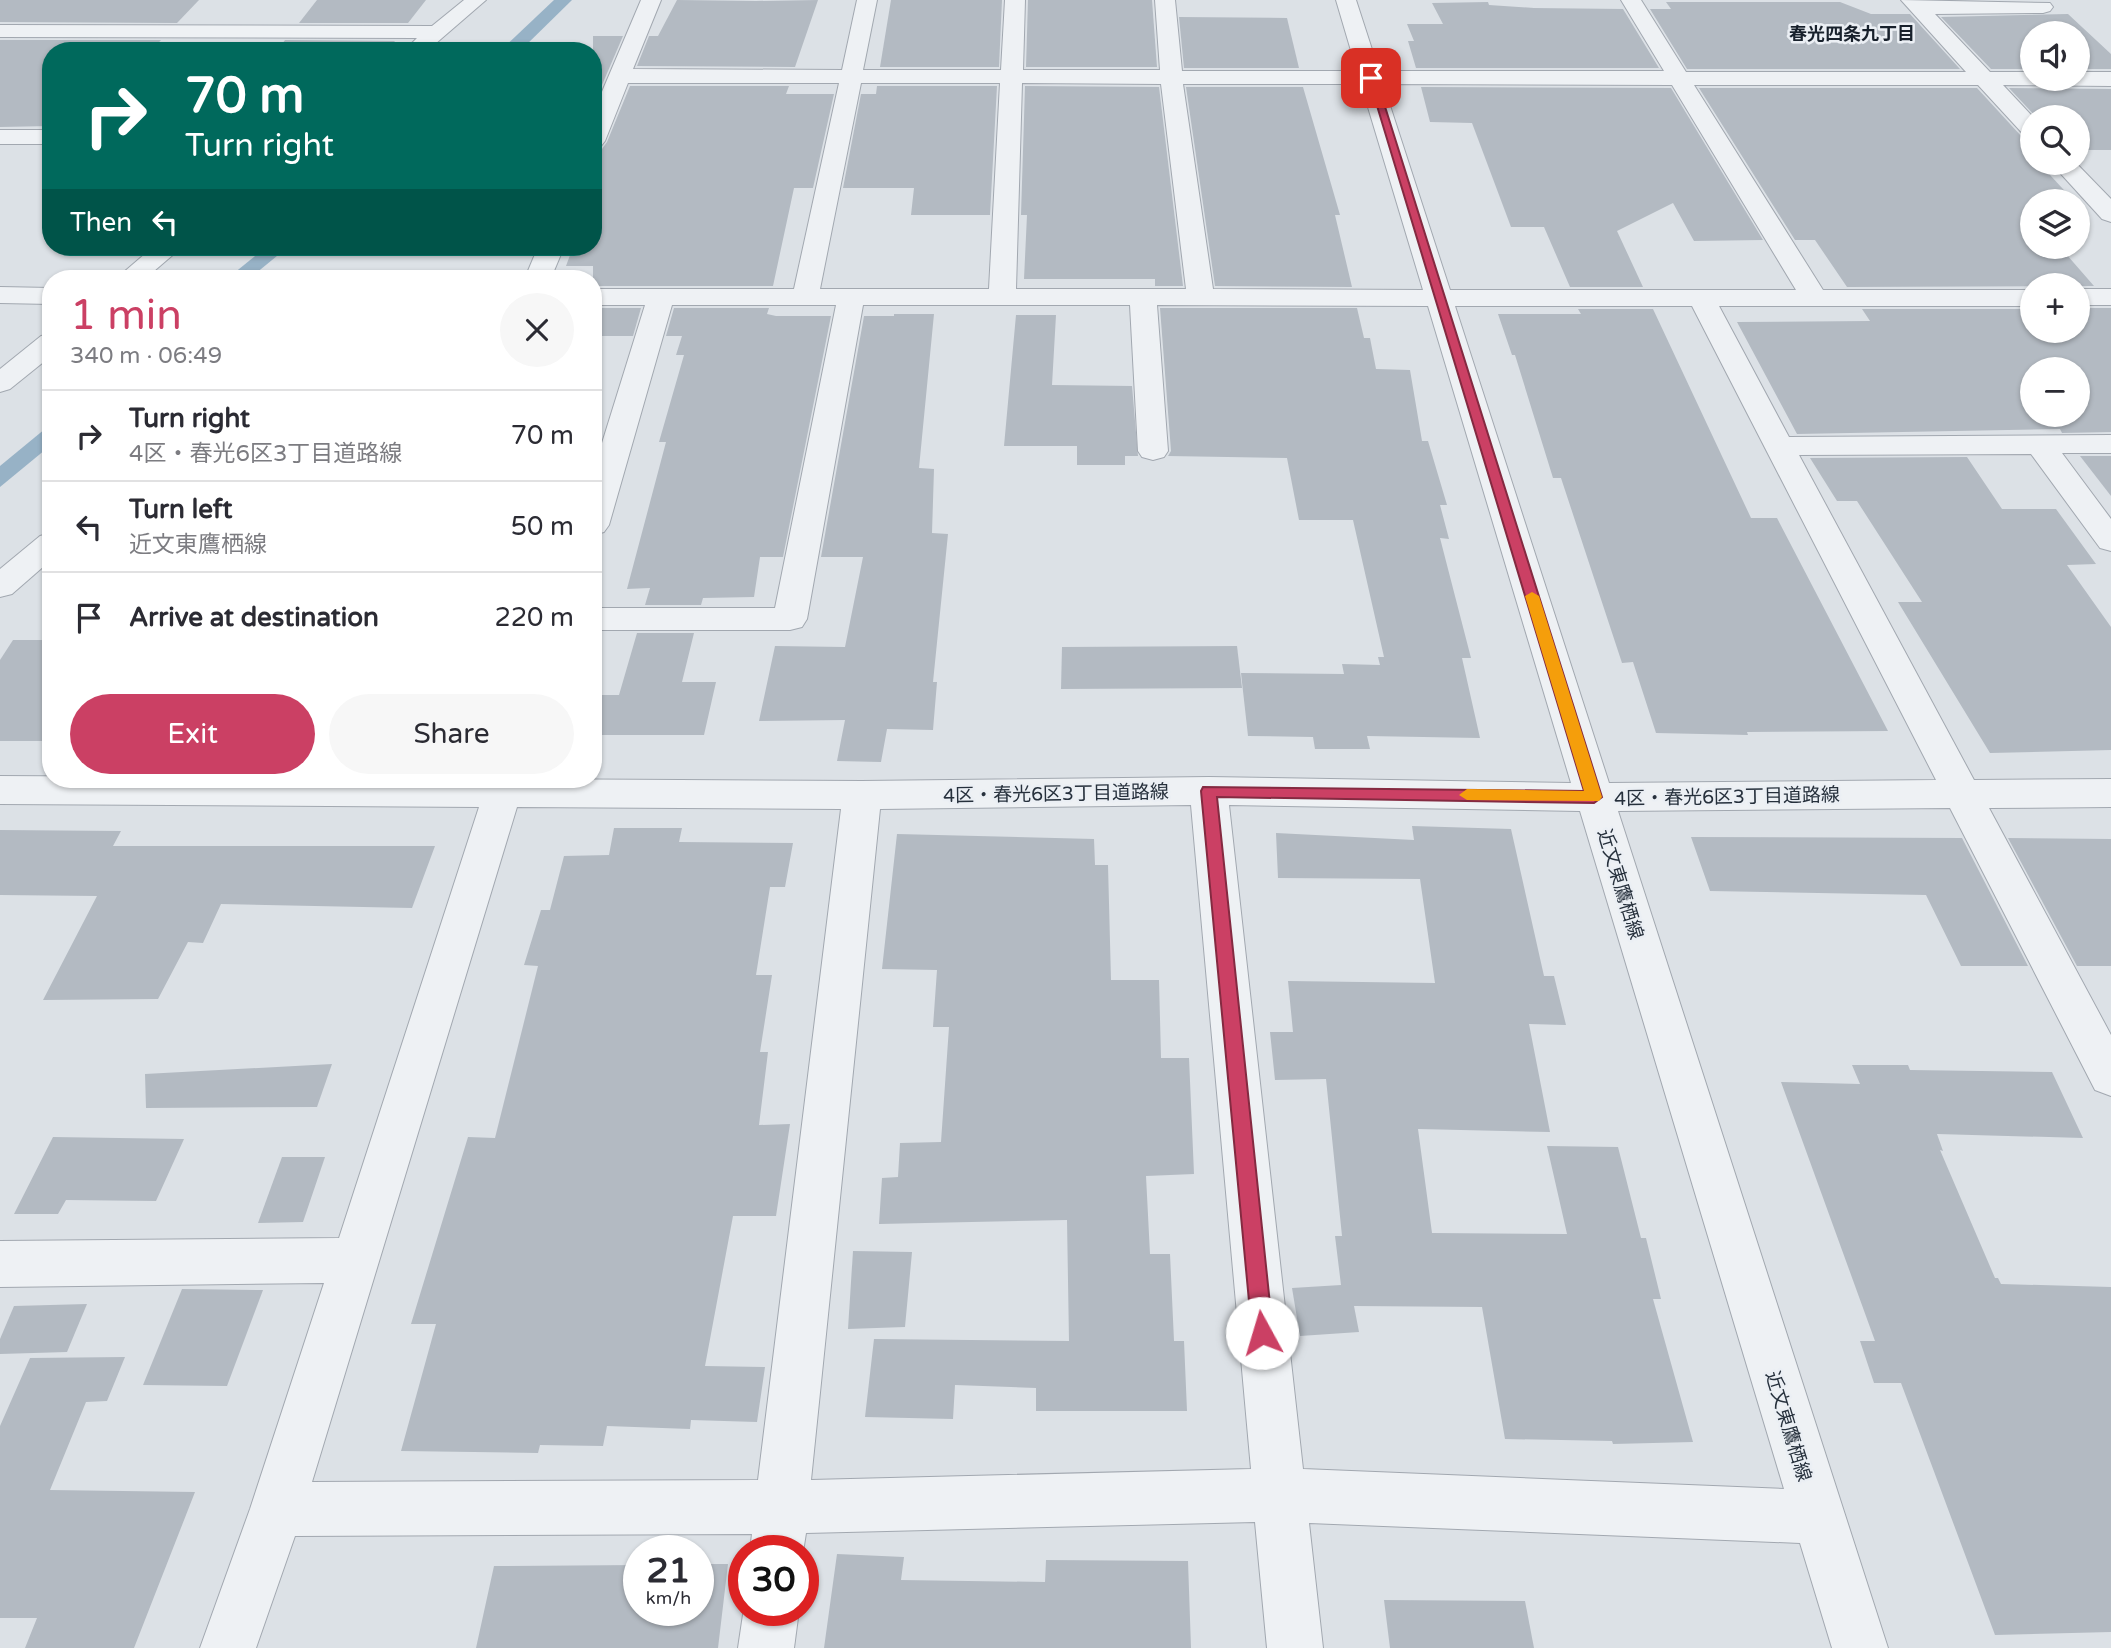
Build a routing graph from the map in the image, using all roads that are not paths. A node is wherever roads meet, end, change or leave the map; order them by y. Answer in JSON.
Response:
{"nodes":[{"id":1,"x":475,"y":0,"type":"edge"},
{"id":2,"x":651,"y":0,"type":"edge"},
{"id":3,"x":867,"y":0,"type":"edge"},
{"id":4,"x":1014,"y":0,"type":"edge"},
{"id":5,"x":1165,"y":0,"type":"edge"},
{"id":6,"x":1346,"y":0,"type":"edge"},
{"id":7,"x":1630,"y":0,"type":"edge"},
{"id":8,"x":1914,"y":4,"type":"edge"},
{"id":9,"x":2043,"y":7,"type":"dead end"},
{"id":10,"x":0,"y":32,"type":"edge"},
{"id":11,"x":102,"y":32,"type":"junction"},
{"id":12,"x":439,"y":32,"type":"junction"},
{"id":13,"x":92,"y":42,"type":"edge"},
{"id":14,"x":426,"y":42,"type":"edge"},
{"id":15,"x":619,"y":76,"type":"junction"},
{"id":16,"x":849,"y":76,"type":"junction"},
{"id":17,"x":1009,"y":76,"type":"junction"},
{"id":18,"x":1171,"y":76,"type":"junction"},
{"id":19,"x":1371,"y":78,"type":"junction"},
{"id":20,"x":1984,"y":79,"type":"junction"},
{"id":21,"x":2111,"y":79,"type":"edge"},
{"id":22,"x":1679,"y":80,"type":"junction"},
{"id":23,"x":2020,"y":117,"type":"edge"},
{"id":24,"x":602,"y":118,"type":"edge"},
{"id":25,"x":42,"y":136,"type":"edge"},
{"id":26,"x":0,"y":137,"type":"edge"},
{"id":27,"x":2074,"y":175,"type":"edge"},
{"id":28,"x":2111,"y":214,"type":"edge"},
{"id":29,"x":158,"y":256,"type":"edge"},
{"id":30,"x":140,"y":270,"type":"edge"},
{"id":31,"x":0,"y":295,"type":"edge"},
{"id":32,"x":42,"y":296,"type":"edge"},
{"id":33,"x":1438,"y":296,"type":"junction"},
{"id":34,"x":1002,"y":297,"type":"junction"},
{"id":35,"x":2111,"y":297,"type":"edge"},
{"id":36,"x":602,"y":298,"type":"edge"},
{"id":37,"x":1143,"y":298,"type":"junction"},
{"id":38,"x":1201,"y":298,"type":"junction"},
{"id":39,"x":1701,"y":298,"type":"junction"},
{"id":40,"x":2020,"y":298,"type":"edge"},
{"id":41,"x":2090,"y":298,"type":"edge"},
{"id":42,"x":660,"y":299,"type":"junction"},
{"id":43,"x":805,"y":299,"type":"junction"},
{"id":44,"x":851,"y":299,"type":"junction"},
{"id":45,"x":1815,"y":299,"type":"junction"},
{"id":46,"x":42,"y":349,"type":"edge"},
{"id":47,"x":0,"y":383,"type":"edge"},
{"id":48,"x":2039,"y":443,"type":"junction"},
{"id":49,"x":2111,"y":444,"type":"edge"},
{"id":50,"x":1778,"y":446,"type":"junction"},
{"id":51,"x":1153,"y":451,"type":"dead end"},
{"id":52,"x":602,"y":474,"type":"edge"},
{"id":53,"x":2111,"y":541,"type":"edge"},
{"id":54,"x":42,"y":551,"type":"edge"},
{"id":55,"x":0,"y":586,"type":"edge"},
{"id":56,"x":602,"y":619,"type":"edge"},
{"id":57,"x":50,"y":788,"type":"edge"},
{"id":58,"x":504,"y":788,"type":"edge"},
{"id":59,"x":584,"y":788,"type":"edge"},
{"id":60,"x":0,"y":790,"type":"edge"},
{"id":61,"x":1209,"y":791,"type":"junction"},
{"id":62,"x":1960,"y":793,"type":"junction"},
{"id":63,"x":2111,"y":793,"type":"edge"},
{"id":64,"x":862,"y":795,"type":"junction"},
{"id":65,"x":1594,"y":797,"type":"junction"},
{"id":66,"x":2111,"y":1077,"type":"edge"},
{"id":67,"x":357,"y":1260,"type":"junction"},
{"id":68,"x":0,"y":1264,"type":"edge"},
{"id":69,"x":1278,"y":1495,"type":"junction"},
{"id":70,"x":277,"y":1509,"type":"junction"},
{"id":71,"x":1817,"y":1517,"type":"junction"},
{"id":72,"x":779,"y":1529,"type":"edge"},
{"id":73,"x":769,"y":1626,"type":"edge"},
{"id":74,"x":228,"y":1648,"type":"edge"},
{"id":75,"x":766,"y":1648,"type":"edge"},
{"id":76,"x":1295,"y":1648,"type":"edge"},
{"id":77,"x":1860,"y":1648,"type":"edge"}],
"edges":[{"from":1,"to":12,"type":"street"},
{"from":2,"to":15,"type":"street"},
{"from":3,"to":16,"type":"street"},
{"from":4,"to":17,"type":"street"},
{"from":5,"to":18,"type":"street"},
{"from":6,"to":19,"type":"street","name":"近文東鷹栖線"},
{"from":7,"to":22,"type":"street"},
{"from":8,"to":9,"type":"street"},
{"from":8,"to":20,"type":"street"},
{"from":10,"to":11,"type":"street"},
{"from":11,"to":12,"type":"street"},
{"from":11,"to":13,"type":"street"},
{"from":12,"to":14,"type":"street"},
{"from":15,"to":16,"type":"street"},
{"from":15,"to":24,"type":"street"},
{"from":16,"to":17,"type":"street"},
{"from":16,"to":43,"type":"street"},
{"from":17,"to":18,"type":"street"},
{"from":17,"to":34,"type":"street"},
{"from":18,"to":19,"type":"street"},
{"from":18,"to":38,"type":"street"},
{"from":19,"to":22,"type":"street"},
{"from":19,"to":33,"type":"street","name":"近文東鷹栖線"},
{"from":20,"to":21,"type":"street"},
{"from":20,"to":22,"type":"street"},
{"from":20,"to":23,"type":"street"},
{"from":22,"to":45,"type":"street"},
{"from":25,"to":26,"type":"street"},
{"from":27,"to":28,"type":"street"},
{"from":29,"to":30,"type":"street"},
{"from":31,"to":32,"type":"street"},
{"from":33,"to":38,"type":"street"},
{"from":33,"to":39,"type":"street"},
{"from":33,"to":65,"type":"street","name":"近文東鷹栖線"},
{"from":34,"to":37,"type":"street"},
{"from":34,"to":44,"type":"street"},
{"from":35,"to":41,"type":"street"},
{"from":36,"to":42,"type":"street"},
{"from":37,"to":38,"type":"street"},
{"from":37,"to":51,"type":"street"},
{"from":39,"to":45,"type":"street"},
{"from":39,"to":50,"type":"street"},
{"from":40,"to":45,"type":"street"},
{"from":42,"to":43,"type":"street"},
{"from":42,"to":52,"type":"street"},
{"from":43,"to":44,"type":"street"},
{"from":44,"to":56,"type":"street"},
{"from":46,"to":47,"type":"street"},
{"from":48,"to":49,"type":"street"},
{"from":48,"to":50,"type":"street"},
{"from":48,"to":53,"type":"street"},
{"from":50,"to":62,"type":"street"},
{"from":54,"to":55,"type":"street"},
{"from":57,"to":60,"type":"street","name":"4区・春光6区3丁目道路線"},
{"from":58,"to":67,"type":"street"},
{"from":59,"to":64,"type":"street","name":"4区・春光6区3丁目道路線"},
{"from":61,"to":64,"type":"street","name":"4区・春光6区3丁目道路線"},
{"from":61,"to":65,"type":"street","name":"4区・春光6区3丁目道路線"},
{"from":61,"to":69,"type":"street"},
{"from":62,"to":63,"type":"street","name":"4区・春光6区3丁目道路線"},
{"from":62,"to":65,"type":"street","name":"4区・春光6区3丁目道路線"},
{"from":62,"to":66,"type":"street"},
{"from":64,"to":72,"type":"street"},
{"from":65,"to":71,"type":"street","name":"近文東鷹栖線"},
{"from":67,"to":68,"type":"street"},
{"from":67,"to":70,"type":"street"},
{"from":69,"to":71,"type":"street"},
{"from":69,"to":72,"type":"street"},
{"from":69,"to":76,"type":"street"},
{"from":70,"to":72,"type":"street"},
{"from":70,"to":74,"type":"street"},
{"from":71,"to":77,"type":"street","name":"近文東鷹栖線"},
{"from":73,"to":75,"type":"street"}]}
